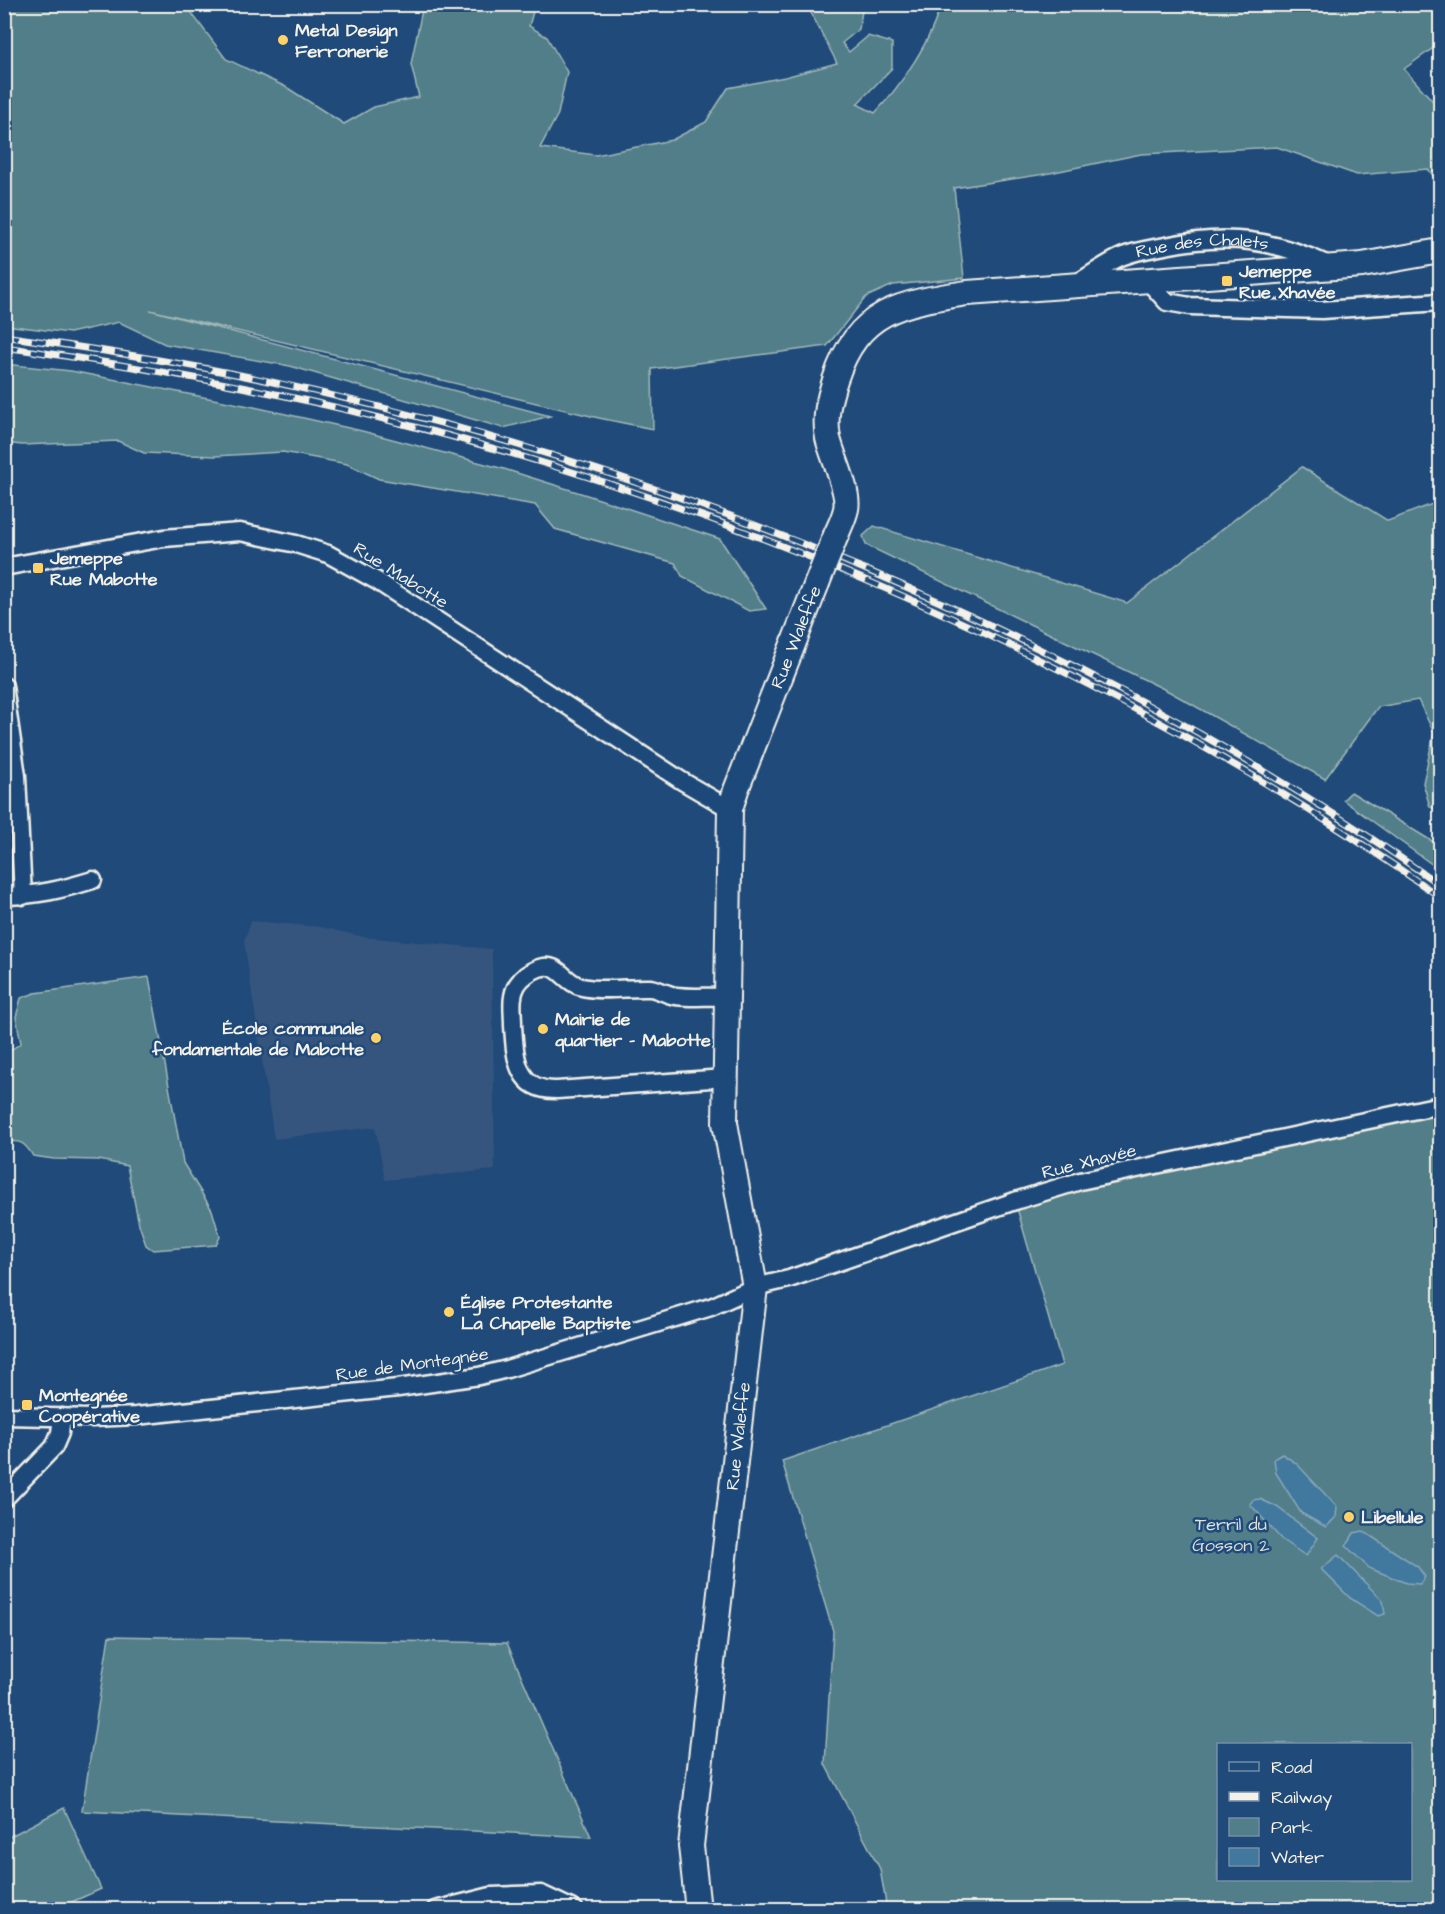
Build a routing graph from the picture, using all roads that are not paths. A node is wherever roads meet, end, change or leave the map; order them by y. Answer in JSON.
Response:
{"nodes":[{"id":1,"x":1440,"y":251,"type":"edge"},
{"id":2,"x":1335,"y":267,"type":"junction"},
{"id":3,"x":1147,"y":280,"type":"junction"},
{"id":4,"x":1072,"y":286,"type":"junction"},
{"id":5,"x":1440,"y":302,"type":"edge"},
{"id":6,"x":899,"y":307,"type":"joint"},
{"id":7,"x":4,"y":567,"type":"edge"},
{"id":8,"x":4,"y":686,"type":"edge"},
{"id":9,"x":730,"y":809,"type":"junction"},
{"id":10,"x":93,"y":880,"type":"dead end"},
{"id":11,"x":4,"y":896,"type":"edge"},
{"id":12,"x":23,"y":896,"type":"junction"},
{"id":13,"x":726,"y":997,"type":"junction"},
{"id":14,"x":725,"y":1078,"type":"junction"},
{"id":15,"x":1440,"y":1105,"type":"edge"},
{"id":16,"x":756,"y":1287,"type":"junction"},
{"id":17,"x":4,"y":1416,"type":"edge"},
{"id":18,"x":62,"y":1417,"type":"junction"},
{"id":19,"x":4,"y":1499,"type":"edge"},
{"id":20,"x":435,"y":1910,"type":"edge"},
{"id":21,"x":575,"y":1910,"type":"edge"},
{"id":22,"x":698,"y":1910,"type":"edge"}],
"edges":[{"from":1,"to":2,"type":"street","name":"Rue des Chalets"},
{"from":2,"to":3,"type":"street","name":"Rue des Chalets"},
{"from":2,"to":4,"type":"street","name":"Rue des Chalets"},
{"from":3,"to":4,"type":"street","name":"Rue des Chalets"},
{"from":3,"to":5,"type":"street"},
{"from":4,"to":6,"type":"street","name":"Rue des Chalets"},
{"from":6,"to":9,"type":"street","name":"Rue Waleffe","bridge":true},
{"from":7,"to":9,"type":"street","name":"Rue Mabotte"},
{"from":8,"to":12,"type":"street"},
{"from":9,"to":13,"type":"street","name":"Rue Waleffe"},
{"from":10,"to":12,"type":"street"},
{"from":11,"to":12,"type":"street"},
{"from":13,"to":14,"type":"street","name":"Rue Waleffe"},
{"from":13,"to":14,"type":"street"},
{"from":14,"to":16,"type":"street","name":"Rue Waleffe"},
{"from":15,"to":16,"type":"street","name":"Rue Xhavée"},
{"from":16,"to":18,"type":"street","name":"Rue de Montegnée"},
{"from":16,"to":22,"type":"street","name":"Rue Waleffe"},
{"from":17,"to":18,"type":"street","name":"Rue de Montegnée"},
{"from":18,"to":19,"type":"street"},
{"from":20,"to":21,"type":"street"}]}
